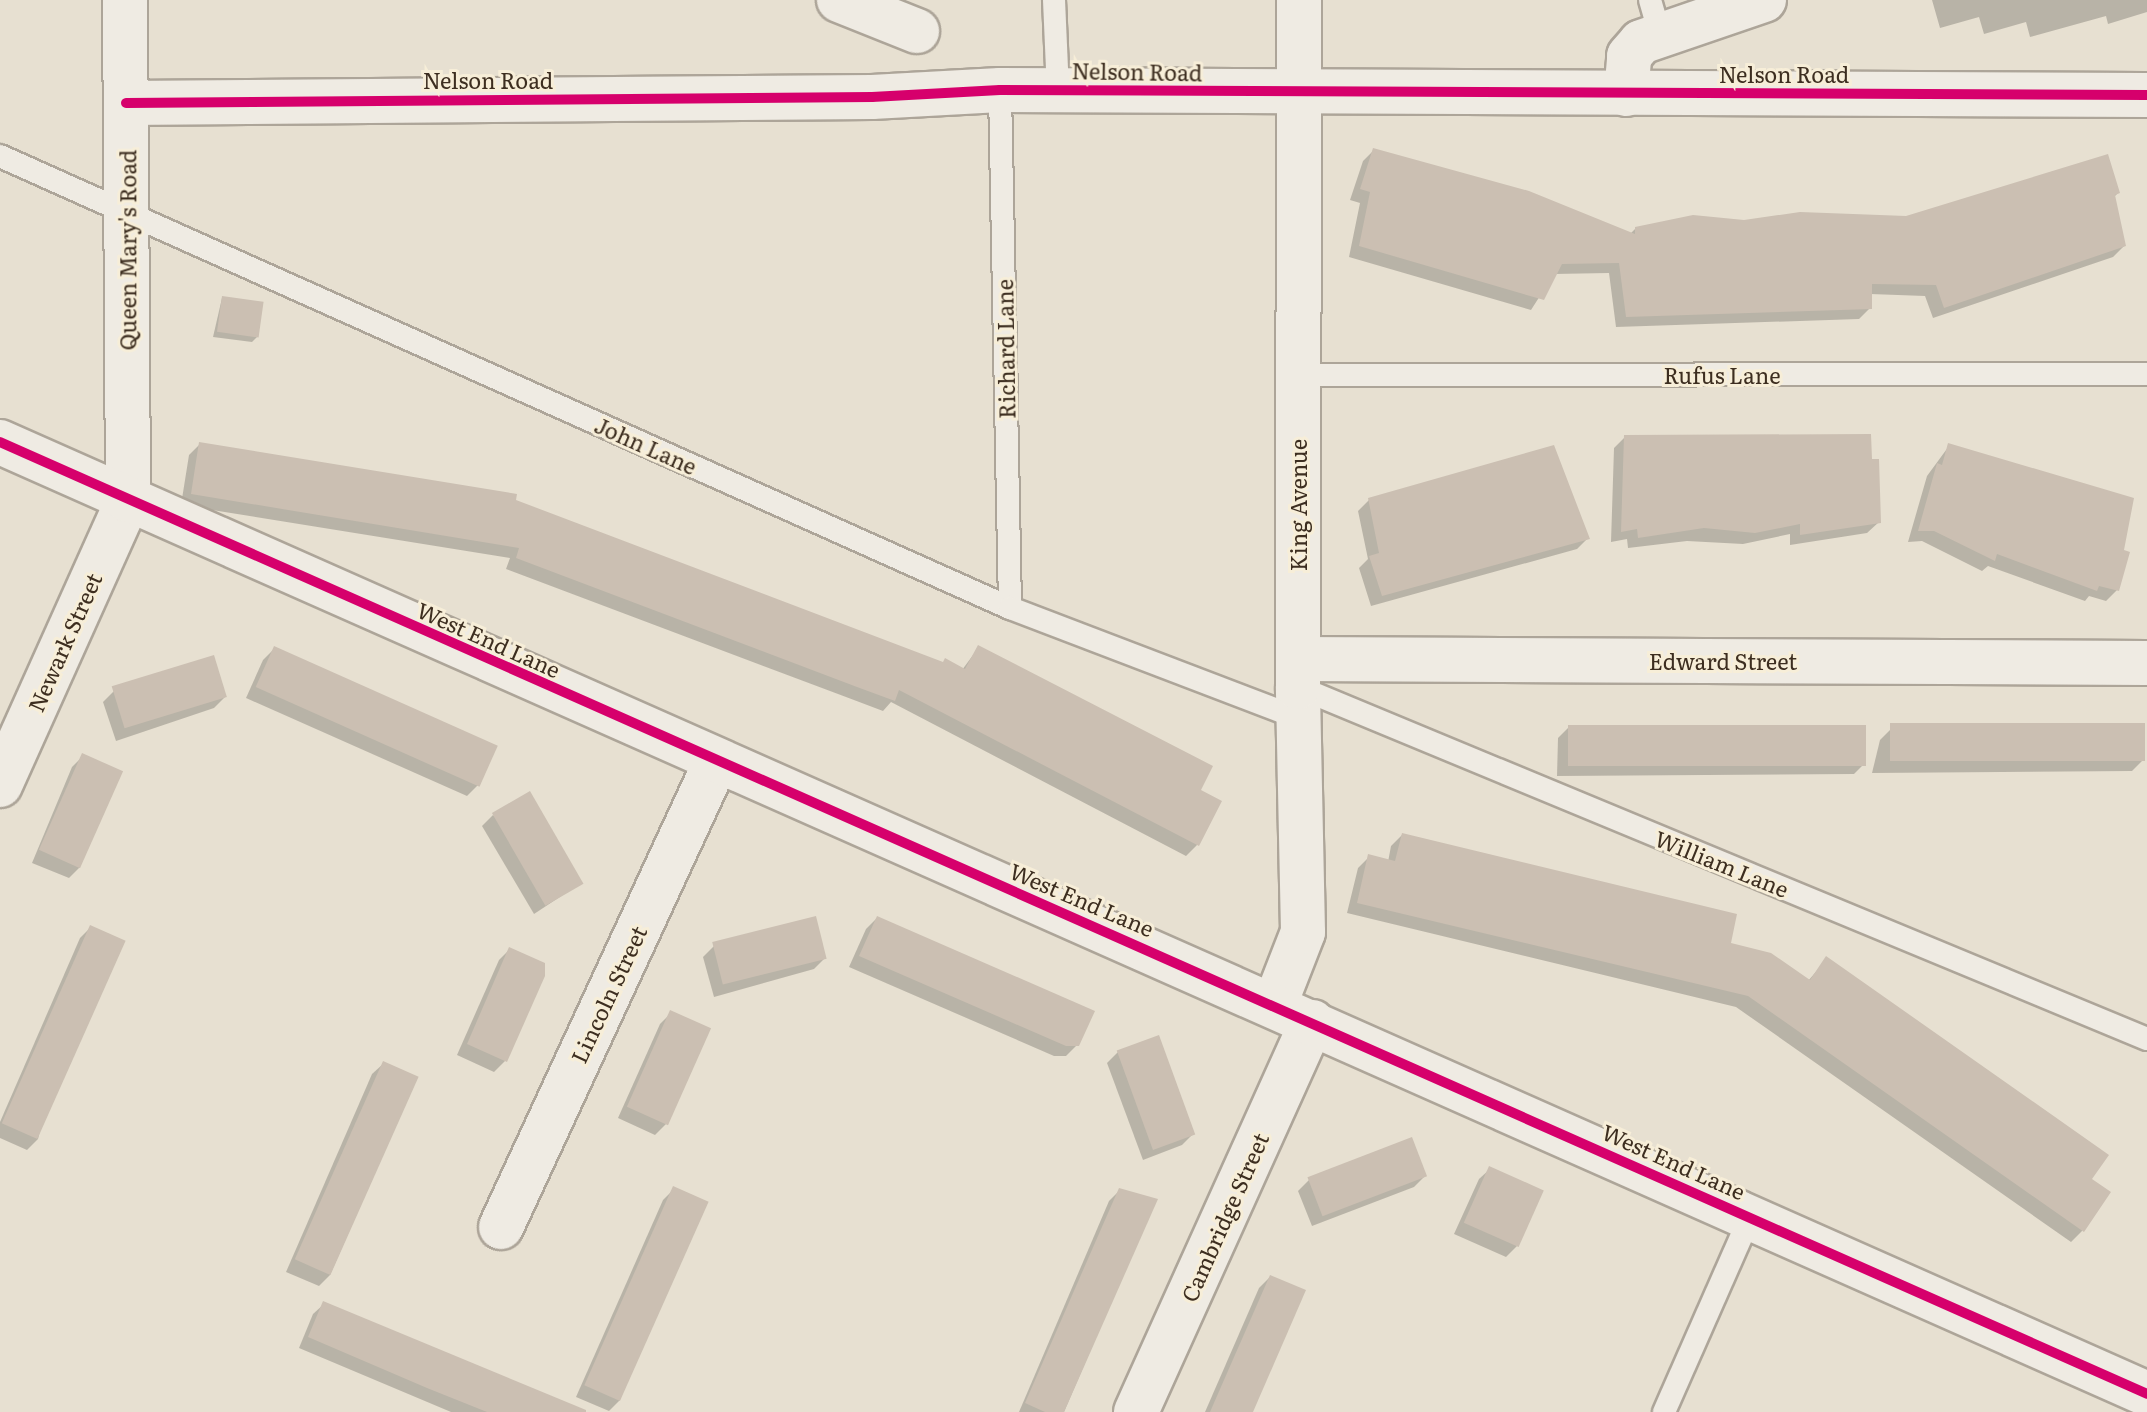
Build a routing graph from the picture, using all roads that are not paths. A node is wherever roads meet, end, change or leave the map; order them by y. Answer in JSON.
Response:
{"nodes":[{"id":1,"x":125,"y":0,"type":"edge"},
{"id":2,"x":839,"y":0,"type":"edge"},
{"id":3,"x":1054,"y":0,"type":"edge"},
{"id":4,"x":1299,"y":0,"type":"edge"},
{"id":5,"x":1764,"y":0,"type":"edge"},
{"id":6,"x":1655,"y":17,"type":"edge"},
{"id":7,"x":917,"y":31,"type":"dead end"},
{"id":8,"x":1000,"y":90,"type":"junction"},
{"id":9,"x":1058,"y":90,"type":"junction"},
{"id":10,"x":1299,"y":94,"type":"junction"},
{"id":11,"x":1626,"y":94,"type":"junction"},
{"id":12,"x":2147,"y":95,"type":"edge"},
{"id":13,"x":126,"y":103,"type":"junction"},
{"id":14,"x":0,"y":156,"type":"edge"},
{"id":15,"x":128,"y":212,"type":"junction"},
{"id":16,"x":2147,"y":374,"type":"edge"},
{"id":17,"x":1297,"y":375,"type":"junction"},
{"id":18,"x":0,"y":442,"type":"edge"},
{"id":19,"x":128,"y":500,"type":"junction"},
{"id":20,"x":1010,"y":608,"type":"junction"},
{"id":21,"x":2147,"y":663,"type":"edge"},
{"id":22,"x":1298,"y":688,"type":"junction"},
{"id":23,"x":716,"y":762,"type":"junction"},
{"id":24,"x":0,"y":785,"type":"edge"},
{"id":25,"x":1293,"y":1013,"type":"junction"},
{"id":26,"x":2147,"y":1039,"type":"edge"},
{"id":27,"x":1750,"y":1217,"type":"junction"},
{"id":28,"x":501,"y":1227,"type":"dead end"},
{"id":29,"x":2147,"y":1394,"type":"edge"},
{"id":30,"x":1136,"y":1412,"type":"edge"},
{"id":31,"x":1664,"y":1412,"type":"edge"}],
"edges":[{"from":1,"to":13,"type":"street","name":"Queen Mary's Road"},
{"from":2,"to":7,"type":"street"},
{"from":3,"to":9,"type":"lane"},
{"from":4,"to":10,"type":"street","name":"King Avenue"},
{"from":5,"to":6,"type":"street"},
{"from":6,"to":11,"type":"street"},
{"from":8,"to":9,"type":"street","name":"Nelson Road"},
{"from":8,"to":13,"type":"street","name":"Nelson Road"},
{"from":8,"to":20,"type":"lane","name":"Richard Lane"},
{"from":9,"to":10,"type":"street","name":"Nelson Road"},
{"from":10,"to":11,"type":"street","name":"Nelson Road"},
{"from":10,"to":17,"type":"street","name":"King Avenue"},
{"from":11,"to":12,"type":"street","name":"Nelson Road"},
{"from":13,"to":15,"type":"street","name":"Queen Mary's Road"},
{"from":14,"to":15,"type":"lane","name":"John Lane"},
{"from":15,"to":19,"type":"street","name":"Queen Mary's Road"},
{"from":15,"to":20,"type":"lane","name":"John Lane"},
{"from":16,"to":17,"type":"lane","name":"Rufus Lane"},
{"from":17,"to":22,"type":"street","name":"King Avenue"},
{"from":18,"to":19,"type":"street","name":"West End Lane"},
{"from":19,"to":23,"type":"street","name":"West End Lane"},
{"from":19,"to":24,"type":"street","name":"Newark Street"},
{"from":20,"to":22,"type":"lane","name":"John Lane"},
{"from":21,"to":22,"type":"street","name":"Edward Street"},
{"from":22,"to":25,"type":"street","name":"King Avenue"},
{"from":22,"to":26,"type":"lane","name":"William Lane"},
{"from":23,"to":25,"type":"street","name":"West End Lane"},
{"from":23,"to":28,"type":"street","name":"Lincoln Street"},
{"from":25,"to":27,"type":"street","name":"West End Lane"},
{"from":25,"to":30,"type":"street","name":"Cambridge Street"},
{"from":27,"to":29,"type":"street","name":"West End Lane"},
{"from":27,"to":31,"type":"lane"}]}
